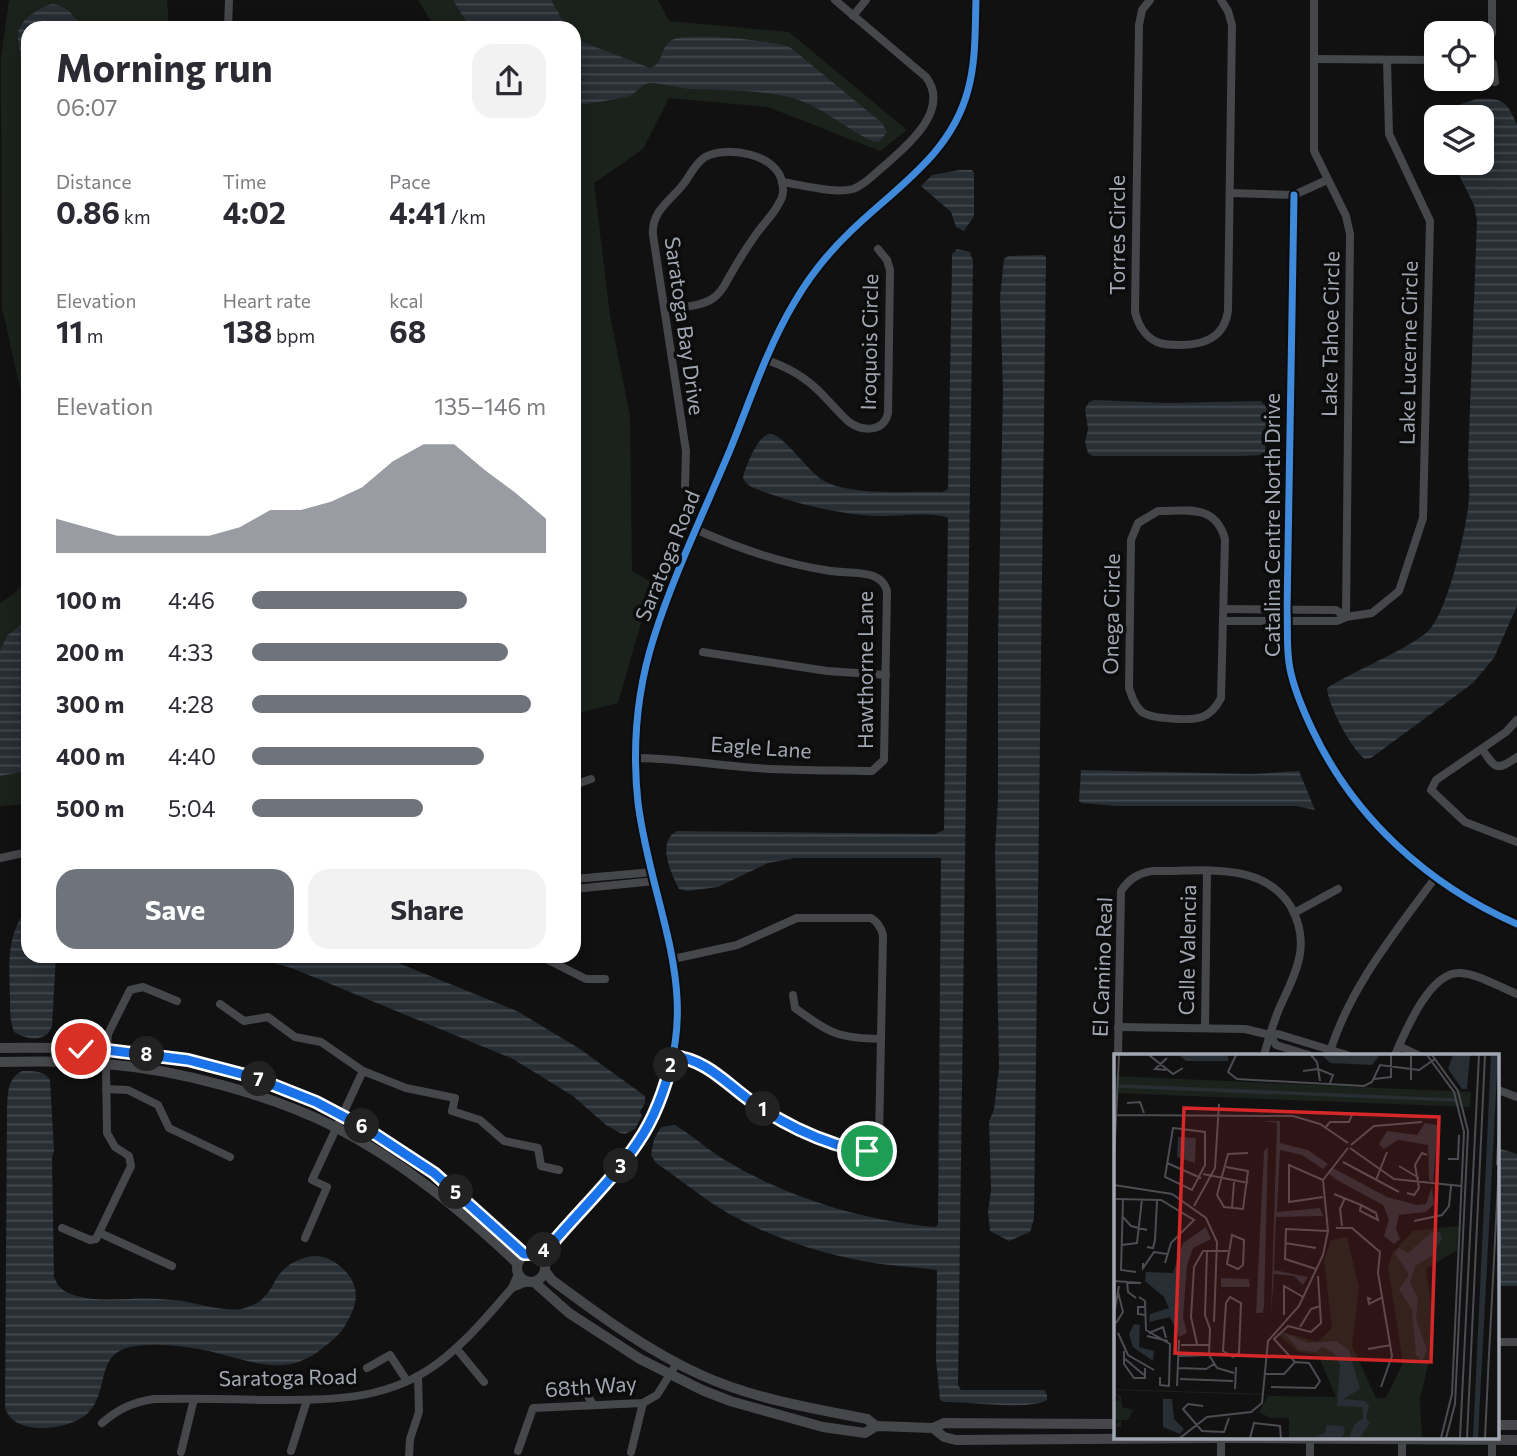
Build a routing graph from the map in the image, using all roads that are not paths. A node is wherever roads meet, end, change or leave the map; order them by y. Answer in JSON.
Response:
{"nodes":[{"id":1,"x":229,"y":0,"type":"edge"},
{"id":2,"x":835,"y":0,"type":"edge"},
{"id":3,"x":866,"y":0,"type":"edge"},
{"id":4,"x":976,"y":0,"type":"edge"},
{"id":5,"x":1150,"y":0,"type":"edge"},
{"id":6,"x":1221,"y":0,"type":"edge"},
{"id":7,"x":1314,"y":0,"type":"edge"},
{"id":8,"x":1492,"y":0,"type":"edge"},
{"id":9,"x":853,"y":16,"type":"junction"},
{"id":10,"x":228,"y":21,"type":"edge"},
{"id":11,"x":1492,"y":21,"type":"edge"},
{"id":12,"x":1314,"y":59,"type":"junction"},
{"id":13,"x":1424,"y":60,"type":"edge"},
{"id":14,"x":1388,"y":61,"type":"junction"},
{"id":15,"x":1327,"y":180,"type":"junction"},
{"id":16,"x":782,"y":182,"type":"junction"},
{"id":17,"x":1230,"y":193,"type":"junction"},
{"id":18,"x":1294,"y":195,"type":"junction"},
{"id":19,"x":878,"y":249,"type":"dead end"},
{"id":20,"x":665,"y":309,"type":"junction"},
{"id":21,"x":767,"y":360,"type":"junction"},
{"id":22,"x":685,"y":486,"type":"dead end"},
{"id":23,"x":696,"y":530,"type":"junction"},
{"id":24,"x":1224,"y":609,"type":"junction"},
{"id":25,"x":1287,"y":610,"type":"junction"},
{"id":26,"x":1346,"y":617,"type":"junction"},
{"id":27,"x":1224,"y":621,"type":"junction"},
{"id":28,"x":1288,"y":622,"type":"junction"},
{"id":29,"x":704,"y":652,"type":"dead end"},
{"id":30,"x":886,"y":675,"type":"junction"},
{"id":31,"x":1517,"y":720,"type":"edge"},
{"id":32,"x":1482,"y":748,"type":"junction"},
{"id":33,"x":1517,"y":757,"type":"edge"},
{"id":34,"x":635,"y":758,"type":"junction"},
{"id":35,"x":881,"y":765,"type":"joint"},
{"id":36,"x":591,"y":779,"type":"dead end"},
{"id":37,"x":581,"y":783,"type":"edge"},
{"id":38,"x":1517,"y":842,"type":"edge"},
{"id":39,"x":21,"y":854,"type":"edge"},
{"id":40,"x":0,"y":858,"type":"edge"},
{"id":41,"x":1207,"y":872,"type":"junction"},
{"id":42,"x":654,"y":876,"type":"junction"},
{"id":43,"x":1435,"y":878,"type":"junction"},
{"id":44,"x":581,"y":879,"type":"edge"},
{"id":45,"x":581,"y":888,"type":"edge"},
{"id":46,"x":1338,"y":889,"type":"dead end"},
{"id":47,"x":1294,"y":913,"type":"junction"},
{"id":48,"x":1517,"y":924,"type":"edge"},
{"id":49,"x":673,"y":959,"type":"junction"},
{"id":50,"x":554,"y":963,"type":"edge"},
{"id":51,"x":605,"y":979,"type":"dead end"},
{"id":52,"x":1517,"y":994,"type":"edge"},
{"id":53,"x":793,"y":995,"type":"dead end"},
{"id":54,"x":177,"y":1001,"type":"dead end"},
{"id":55,"x":220,"y":1004,"type":"dead end"},
{"id":56,"x":1118,"y":1027,"type":"junction"},
{"id":57,"x":1205,"y":1028,"type":"junction"},
{"id":58,"x":1270,"y":1035,"type":"junction"},
{"id":59,"x":881,"y":1039,"type":"junction"},
{"id":60,"x":1399,"y":1046,"type":"junction"},
{"id":61,"x":0,"y":1048,"type":"edge"},
{"id":62,"x":1330,"y":1053,"type":"edge"},
{"id":63,"x":1118,"y":1054,"type":"edge"},
{"id":64,"x":1264,"y":1054,"type":"edge"},
{"id":65,"x":1306,"y":1054,"type":"edge"},
{"id":66,"x":1395,"y":1054,"type":"edge"},
{"id":67,"x":1416,"y":1054,"type":"edge"},
{"id":68,"x":673,"y":1056,"type":"junction"},
{"id":69,"x":107,"y":1057,"type":"junction"},
{"id":70,"x":0,"y":1062,"type":"edge"},
{"id":71,"x":363,"y":1071,"type":"junction"},
{"id":72,"x":106,"y":1090,"type":"junction"},
{"id":73,"x":1500,"y":1091,"type":"edge"},
{"id":74,"x":1517,"y":1097,"type":"edge"},
{"id":75,"x":342,"y":1117,"type":"junction"},
{"id":76,"x":337,"y":1128,"type":"junction"},
{"id":77,"x":230,"y":1157,"type":"dead end"},
{"id":78,"x":559,"y":1170,"type":"dead end"},
{"id":79,"x":62,"y":1228,"type":"dead end"},
{"id":80,"x":100,"y":1233,"type":"junction"},
{"id":81,"x":305,"y":1238,"type":"dead end"},
{"id":82,"x":550,"y":1246,"type":"junction"},
{"id":83,"x":536,"y":1254,"type":"junction"},
{"id":84,"x":521,"y":1259,"type":"junction"},
{"id":85,"x":172,"y":1266,"type":"dead end"},
{"id":86,"x":545,"y":1267,"type":"junction"},
{"id":87,"x":518,"y":1274,"type":"junction"},
{"id":88,"x":531,"y":1282,"type":"junction"},
{"id":89,"x":512,"y":1288,"type":"junction"},
{"id":90,"x":456,"y":1348,"type":"junction"},
{"id":91,"x":677,"y":1363,"type":"junction"},
{"id":92,"x":368,"y":1367,"type":"dead end"},
{"id":93,"x":671,"y":1374,"type":"junction"},
{"id":94,"x":418,"y":1376,"type":"junction"},
{"id":95,"x":407,"y":1381,"type":"junction"},
{"id":96,"x":484,"y":1382,"type":"dead end"},
{"id":97,"x":581,"y":1383,"type":"dead end"},
{"id":98,"x":194,"y":1399,"type":"junction"},
{"id":99,"x":307,"y":1400,"type":"junction"},
{"id":100,"x":643,"y":1403,"type":"junction"},
{"id":101,"x":593,"y":1405,"type":"junction"},
{"id":102,"x":102,"y":1423,"type":"dead end"},
{"id":103,"x":1114,"y":1424,"type":"edge"},
{"id":104,"x":876,"y":1426,"type":"junction"},
{"id":105,"x":933,"y":1428,"type":"junction"},
{"id":106,"x":1221,"y":1438,"type":"edge"},
{"id":107,"x":1310,"y":1438,"type":"edge"},
{"id":108,"x":1492,"y":1438,"type":"edge"},
{"id":109,"x":1402,"y":1440,"type":"junction"},
{"id":110,"x":1517,"y":1440,"type":"edge"},
{"id":111,"x":290,"y":1451,"type":"dead end"},
{"id":112,"x":518,"y":1451,"type":"dead end"},
{"id":113,"x":631,"y":1451,"type":"dead end"},
{"id":114,"x":181,"y":1452,"type":"dead end"},
{"id":115,"x":409,"y":1456,"type":"edge"},
{"id":116,"x":1221,"y":1456,"type":"edge"},
{"id":117,"x":1310,"y":1456,"type":"edge"},
{"id":118,"x":1402,"y":1456,"type":"edge"},
{"id":119,"x":1492,"y":1456,"type":"edge"}],
"edges":[{"from":1,"to":10,"type":"street"},
{"from":2,"to":9,"type":"street"},
{"from":3,"to":9,"type":"street"},
{"from":4,"to":21,"type":"street","name":"Saratoga Road"},
{"from":5,"to":17,"type":"street","name":"Torres Circle"},
{"from":6,"to":17,"type":"street","name":"Torres Circle"},
{"from":7,"to":12,"type":"street","name":"Lake Tahoe Circle"},
{"from":8,"to":11,"type":"street"},
{"from":9,"to":16,"type":"street"},
{"from":12,"to":14,"type":"street"},
{"from":12,"to":15,"type":"street","name":"Lake Tahoe Circle"},
{"from":13,"to":14,"type":"street"},
{"from":14,"to":26,"type":"street","name":"Lake Lucerne Circle"},
{"from":15,"to":18,"type":"street"},
{"from":15,"to":26,"type":"street","name":"Lake Tahoe Circle"},
{"from":16,"to":20,"type":"street"},
{"from":16,"to":20,"type":"street","name":"Saratoga Bay Drive"},
{"from":17,"to":18,"type":"street"},
{"from":18,"to":25,"type":"street","name":"Catalina Centre North Drive"},
{"from":19,"to":21,"type":"street","name":"Iroquois Circle"},
{"from":20,"to":22,"type":"street","name":"Saratoga Bay Drive"},
{"from":21,"to":23,"type":"street","name":"Saratoga Road"},
{"from":23,"to":30,"type":"street","name":"Hawthorne Lane"},
{"from":23,"to":34,"type":"street","name":"Saratoga Road"},
{"from":24,"to":25,"type":"street"},
{"from":24,"to":27,"type":"street","name":"Onega Circle"},
{"from":24,"to":27,"type":"street","name":"Onega Circle"},
{"from":25,"to":26,"type":"street","name":"Lake Lucerne Circle"},
{"from":25,"to":28,"type":"street","name":"Catalina Centre North Drive"},
{"from":26,"to":28,"type":"street","name":"Lake Lucerne Circle"},
{"from":27,"to":28,"type":"street"},
{"from":28,"to":43,"type":"street","name":"Catalina Centre North Drive"},
{"from":29,"to":30,"type":"street"},
{"from":30,"to":35,"type":"street","name":"Hawthorne Lane"},
{"from":31,"to":32,"type":"street"},
{"from":32,"to":33,"type":"street"},
{"from":32,"to":38,"type":"street"},
{"from":34,"to":35,"type":"street","name":"Eagle Lane"},
{"from":34,"to":42,"type":"street","name":"Saratoga Road"},
{"from":36,"to":37,"type":"street"},
{"from":39,"to":40,"type":"street"},
{"from":41,"to":47,"type":"street","name":"El Camino Real"},
{"from":41,"to":56,"type":"street","name":"El Camino Real"},
{"from":41,"to":57,"type":"street","name":"Calle Valencia"},
{"from":42,"to":44,"type":"street"},
{"from":42,"to":45,"type":"street"},
{"from":42,"to":49,"type":"street","name":"Saratoga Road"},
{"from":43,"to":48,"type":"street","name":"Catalina Centre North Drive"},
{"from":43,"to":62,"type":"street"},
{"from":46,"to":47,"type":"street"},
{"from":47,"to":58,"type":"street","name":"El Camino Real"},
{"from":49,"to":59,"type":"street"},
{"from":49,"to":68,"type":"street","name":"Saratoga Road"},
{"from":50,"to":51,"type":"street"},
{"from":52,"to":60,"type":"street"},
{"from":53,"to":59,"type":"street"},
{"from":54,"to":69,"type":"street"},
{"from":55,"to":71,"type":"street"},
{"from":56,"to":57,"type":"street"},
{"from":56,"to":63,"type":"street","name":"El Camino Real"},
{"from":57,"to":58,"type":"street"},
{"from":58,"to":62,"type":"street"},
{"from":58,"to":64,"type":"street","name":"El Camino Real"},
{"from":58,"to":65,"type":"street"},
{"from":59,"to":68,"type":"street"},
{"from":60,"to":66,"type":"street"},
{"from":60,"to":67,"type":"street"},
{"from":61,"to":69,"type":"street"},
{"from":68,"to":82,"type":"street","name":"Saratoga Road"},
{"from":69,"to":70,"type":"street"},
{"from":69,"to":72,"type":"street"},
{"from":69,"to":75,"type":"street"},
{"from":69,"to":76,"type":"street"},
{"from":71,"to":75,"type":"street"},
{"from":71,"to":78,"type":"street"},
{"from":72,"to":77,"type":"street"},
{"from":72,"to":80,"type":"street"},
{"from":73,"to":74,"type":"street"},
{"from":75,"to":76,"type":"street"},
{"from":75,"to":84,"type":"street"},
{"from":76,"to":81,"type":"street"},
{"from":76,"to":84,"type":"street"},
{"from":79,"to":80,"type":"street"},
{"from":80,"to":85,"type":"street"},
{"from":82,"to":83,"type":"street","name":"Saratoga Road"},
{"from":82,"to":86,"type":"street","name":"Saratoga Road"},
{"from":83,"to":84,"type":"street"},
{"from":83,"to":86,"type":"street"},
{"from":84,"to":87,"type":"street"},
{"from":86,"to":88,"type":"street"},
{"from":86,"to":91,"type":"street"},
{"from":87,"to":88,"type":"street"},
{"from":87,"to":89,"type":"street","name":"Saratoga Road"},
{"from":88,"to":89,"type":"street","name":"Saratoga Road"},
{"from":88,"to":93,"type":"street"},
{"from":89,"to":90,"type":"street","name":"Saratoga Road"},
{"from":90,"to":94,"type":"street","name":"Saratoga Road"},
{"from":90,"to":96,"type":"street"},
{"from":91,"to":93,"type":"street","name":"68th Way"},
{"from":91,"to":104,"type":"street"},
{"from":92,"to":95,"type":"street"},
{"from":93,"to":100,"type":"street","name":"68th Way"},
{"from":93,"to":104,"type":"street"},
{"from":94,"to":95,"type":"street","name":"Saratoga Road"},
{"from":94,"to":115,"type":"street"},
{"from":95,"to":99,"type":"street","name":"Saratoga Road"},
{"from":97,"to":101,"type":"street"},
{"from":98,"to":99,"type":"street","name":"Saratoga Road"},
{"from":98,"to":102,"type":"street","name":"Saratoga Road"},
{"from":98,"to":114,"type":"street"},
{"from":99,"to":111,"type":"street"},
{"from":100,"to":101,"type":"street","name":"68th Way"},
{"from":100,"to":113,"type":"street"},
{"from":101,"to":112,"type":"street","name":"68th Way"},
{"from":103,"to":105,"type":"street"},
{"from":104,"to":105,"type":"street"},
{"from":105,"to":106,"type":"street"},
{"from":106,"to":107,"type":"street"},
{"from":106,"to":116,"type":"street"},
{"from":107,"to":109,"type":"street"},
{"from":107,"to":117,"type":"street"},
{"from":108,"to":109,"type":"street"},
{"from":108,"to":110,"type":"street"},
{"from":108,"to":119,"type":"street"},
{"from":109,"to":118,"type":"street"}]}
